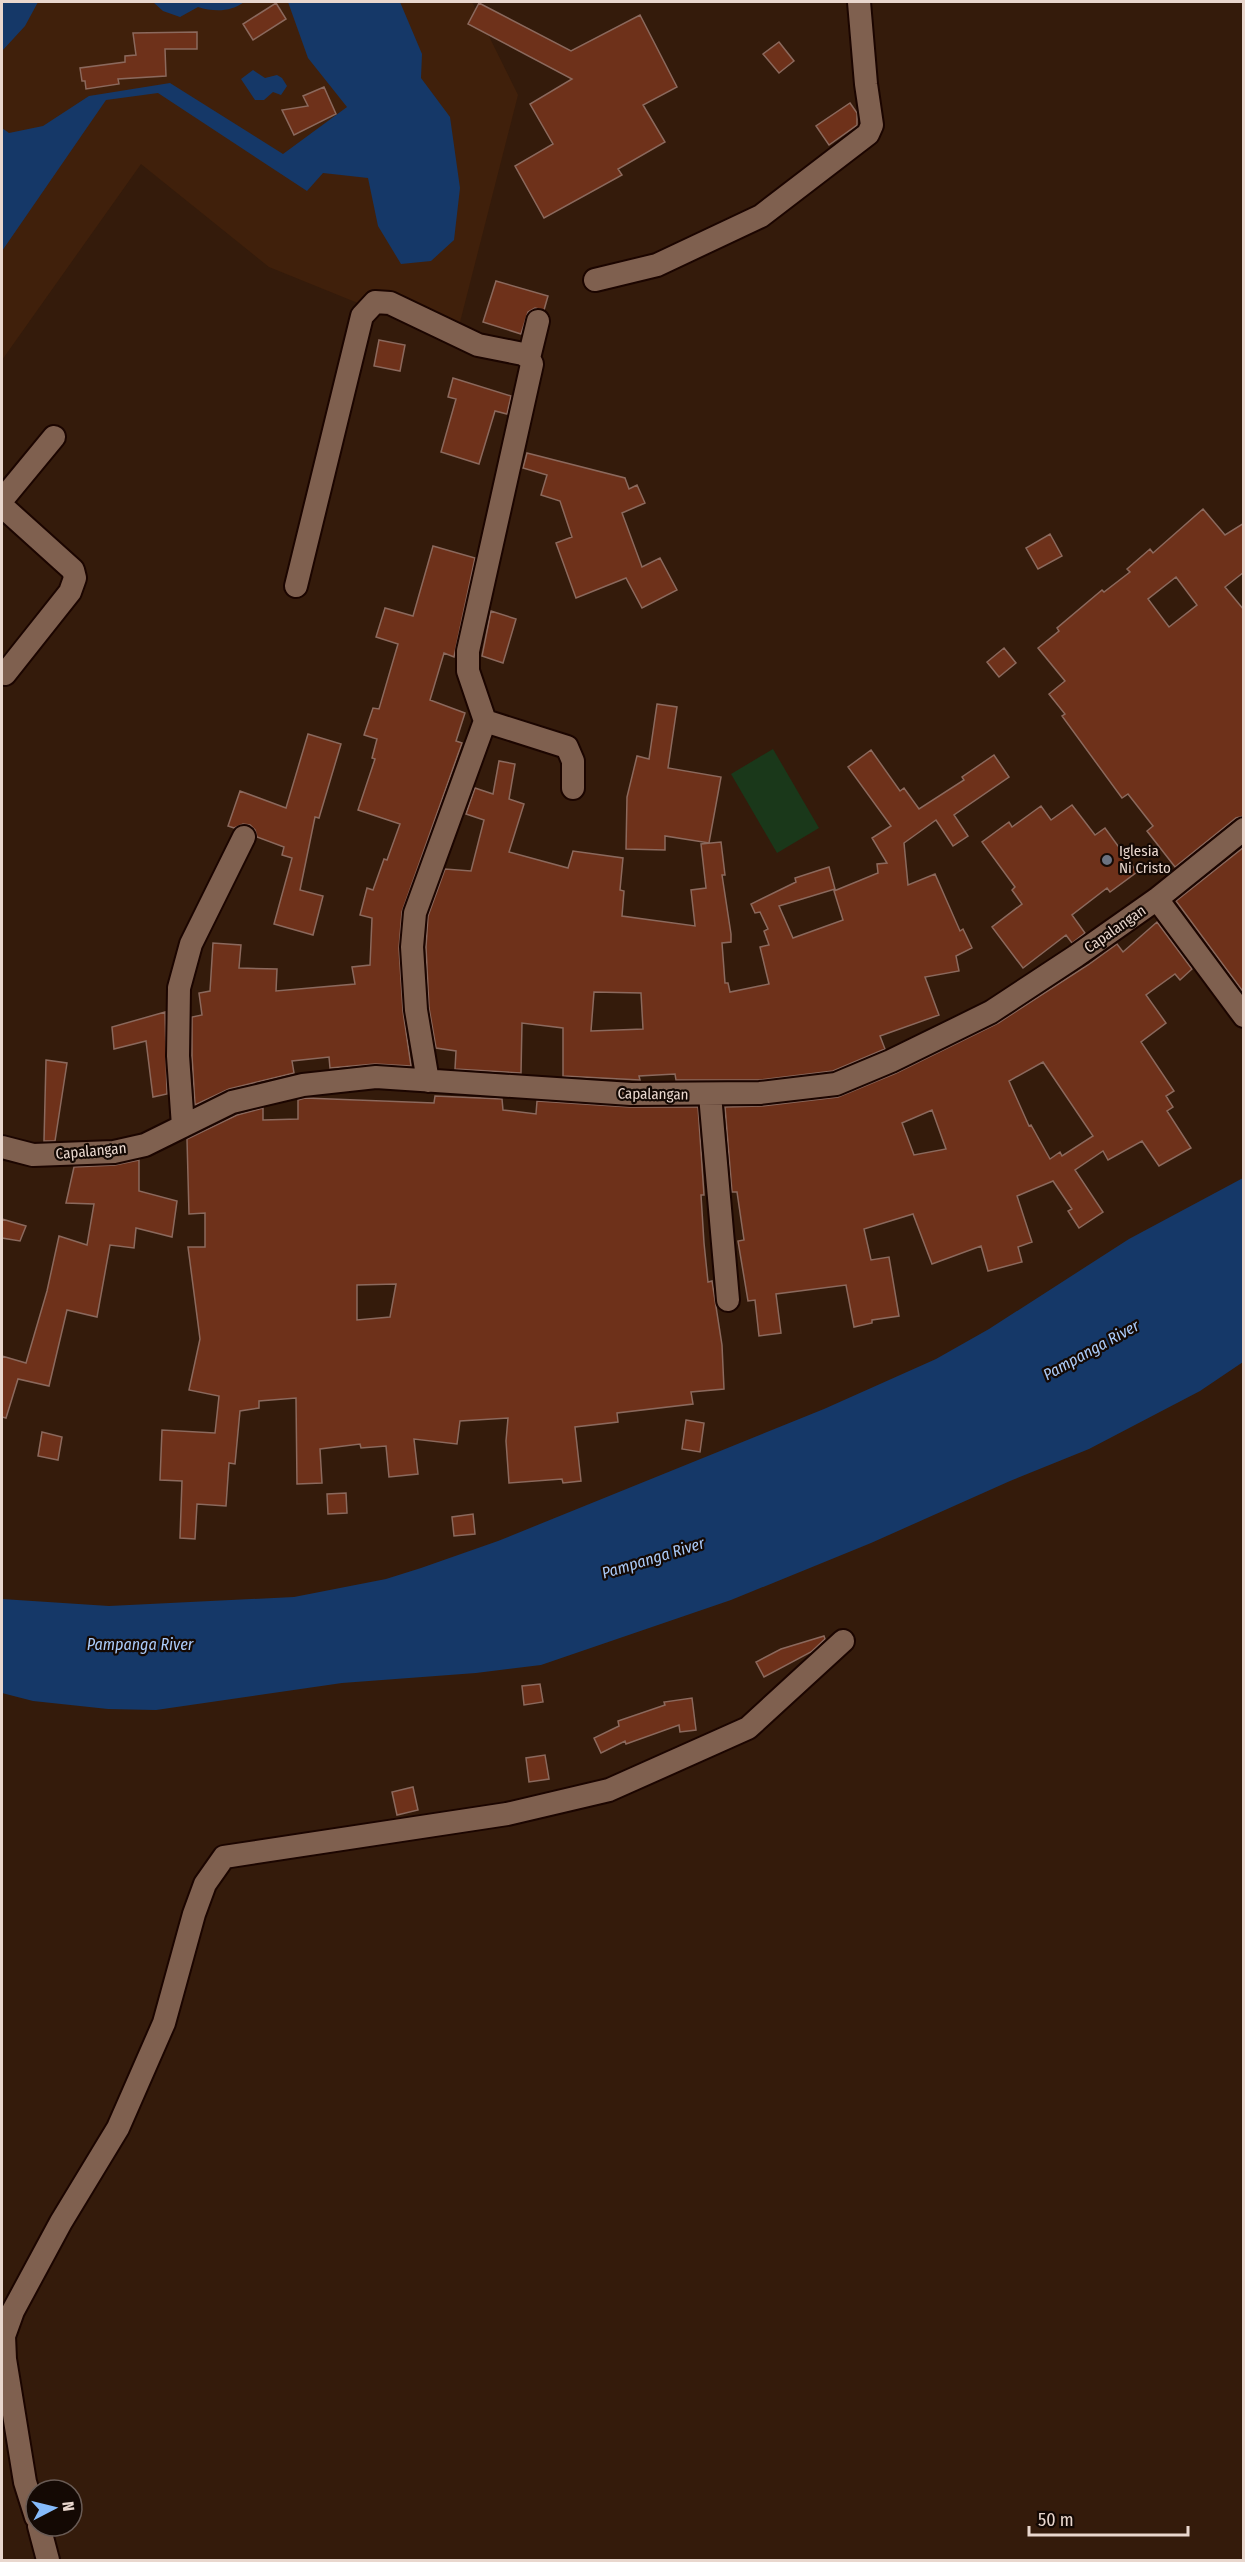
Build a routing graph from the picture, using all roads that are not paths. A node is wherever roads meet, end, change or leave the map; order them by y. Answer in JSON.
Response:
{"nodes":[{"id":1,"x":859,"y":2,"type":"edge"},
{"id":2,"x":595,"y":280,"type":"dead end"},
{"id":3,"x":538,"y":321,"type":"dead end"},
{"id":4,"x":529,"y":358,"type":"junction"},
{"id":5,"x":54,"y":437,"type":"dead end"},
{"id":6,"x":2,"y":500,"type":"edge"},
{"id":7,"x":2,"y":506,"type":"edge"},
{"id":8,"x":296,"y":586,"type":"dead end"},
{"id":9,"x":5,"y":674,"type":"dead end"},
{"id":10,"x":485,"y":721,"type":"junction"},
{"id":11,"x":573,"y":788,"type":"dead end"},
{"id":12,"x":1244,"y":829,"type":"edge"},
{"id":13,"x":244,"y":837,"type":"dead end"},
{"id":14,"x":1157,"y":899,"type":"junction"},
{"id":15,"x":1244,"y":1016,"type":"edge"},
{"id":16,"x":428,"y":1081,"type":"junction"},
{"id":17,"x":710,"y":1095,"type":"junction"},
{"id":18,"x":183,"y":1126,"type":"junction"},
{"id":19,"x":2,"y":1147,"type":"edge"},
{"id":20,"x":728,"y":1300,"type":"dead end"},
{"id":21,"x":843,"y":1641,"type":"dead end"},
{"id":22,"x":24,"y":2478,"type":"edge"},
{"id":23,"x":42,"y":2538,"type":"edge"},
{"id":24,"x":48,"y":2560,"type":"edge"}],
"edges":[{"from":1,"to":2,"type":"street"},
{"from":3,"to":4,"type":"street"},
{"from":4,"to":8,"type":"street"},
{"from":4,"to":10,"type":"street"},
{"from":5,"to":6,"type":"street"},
{"from":7,"to":9,"type":"street"},
{"from":10,"to":11,"type":"street"},
{"from":10,"to":16,"type":"street"},
{"from":12,"to":14,"type":"street","name":"Capalangan"},
{"from":13,"to":18,"type":"street"},
{"from":14,"to":15,"type":"street"},
{"from":14,"to":17,"type":"street","name":"Capalangan"},
{"from":16,"to":17,"type":"street","name":"Capalangan"},
{"from":16,"to":18,"type":"street","name":"Capalangan"},
{"from":17,"to":20,"type":"street"},
{"from":18,"to":19,"type":"street","name":"Capalangan"},
{"from":21,"to":22,"type":"street"},
{"from":23,"to":24,"type":"street"}]}
